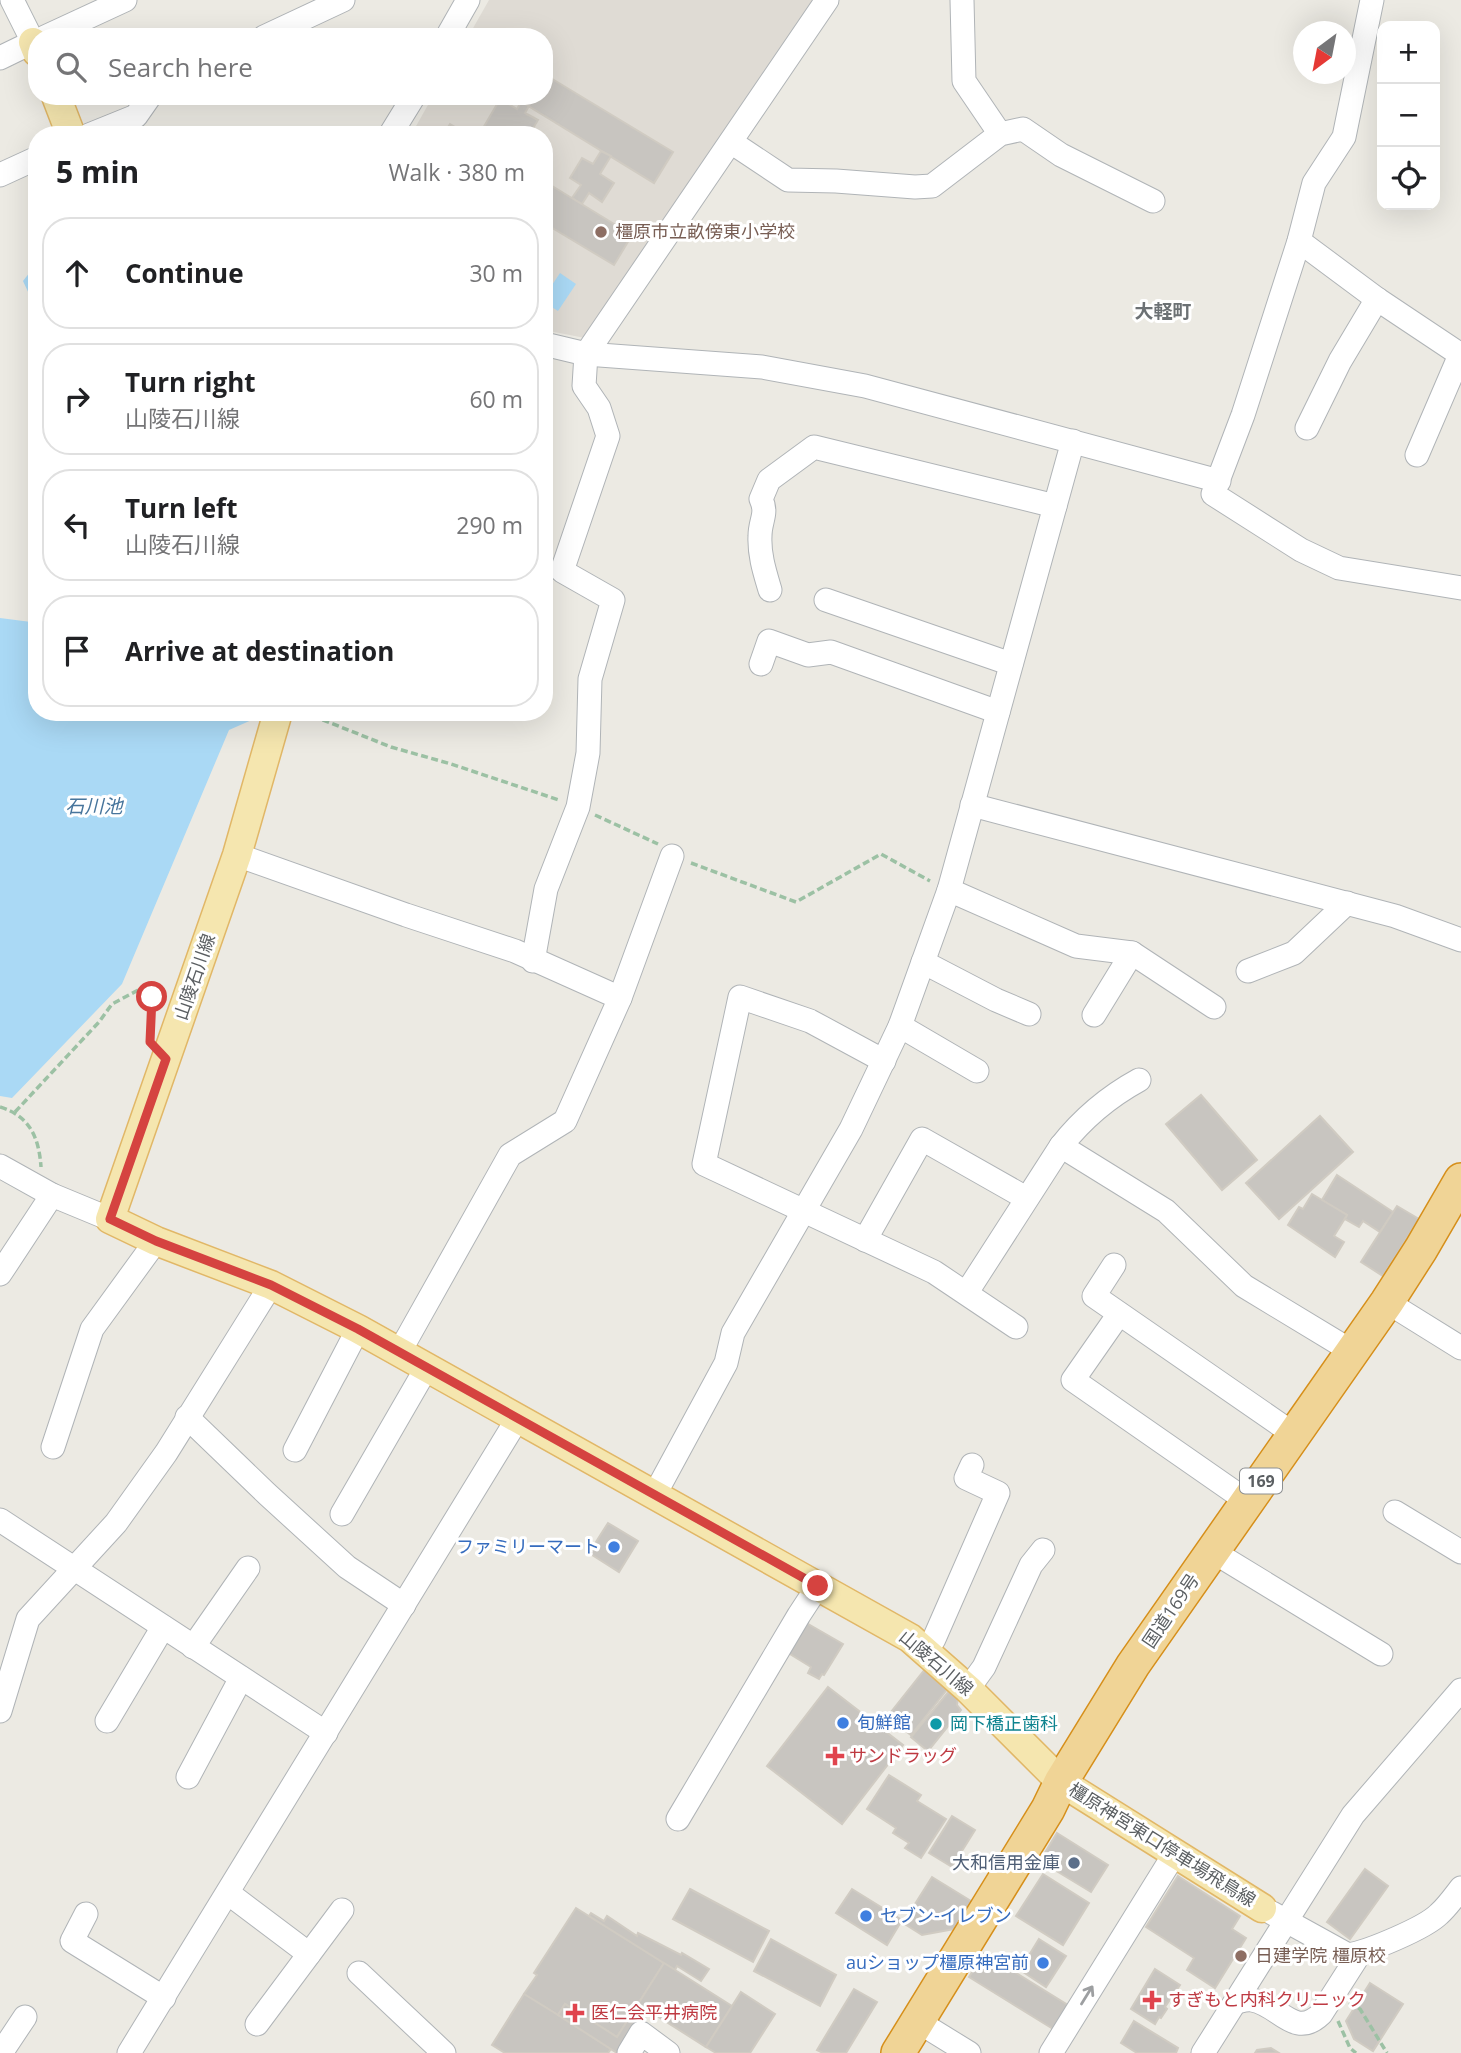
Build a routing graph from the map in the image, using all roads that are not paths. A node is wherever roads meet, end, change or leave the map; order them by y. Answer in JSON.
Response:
{"nodes":[{"id":1,"x":12,"y":0,"type":"edge"},
{"id":2,"x":125,"y":0,"type":"edge"},
{"id":3,"x":343,"y":0,"type":"edge"},
{"id":4,"x":467,"y":0,"type":"edge"},
{"id":5,"x":827,"y":0,"type":"edge"},
{"id":6,"x":962,"y":0,"type":"edge"},
{"id":7,"x":1372,"y":0,"type":"edge"},
{"id":8,"x":29,"y":28,"type":"edge"},
{"id":9,"x":68,"y":28,"type":"edge"},
{"id":10,"x":283,"y":28,"type":"edge"},
{"id":11,"x":452,"y":28,"type":"edge"},
{"id":12,"x":28,"y":47,"type":"edge"},
{"id":13,"x":0,"y":58,"type":"edge"},
{"id":14,"x":59,"y":105,"type":"edge"},
{"id":15,"x":144,"y":105,"type":"edge"},
{"id":16,"x":408,"y":105,"type":"edge"},
{"id":17,"x":68,"y":126,"type":"edge"},
{"id":18,"x":111,"y":126,"type":"edge"},
{"id":19,"x":396,"y":126,"type":"edge"},
{"id":20,"x":1000,"y":134,"type":"junction"},
{"id":21,"x":730,"y":142,"type":"junction"},
{"id":22,"x":28,"y":162,"type":"edge"},
{"id":23,"x":0,"y":175,"type":"edge"},
{"id":24,"x":1153,"y":201,"type":"dead end"},
{"id":25,"x":1299,"y":241,"type":"junction"},
{"id":26,"x":1377,"y":299,"type":"junction"},
{"id":27,"x":553,"y":346,"type":"edge"},
{"id":28,"x":586,"y":354,"type":"junction"},
{"id":29,"x":1461,"y":355,"type":"edge"},
{"id":30,"x":1307,"y":428,"type":"dead end"},
{"id":31,"x":1073,"y":441,"type":"junction"},
{"id":32,"x":1418,"y":455,"type":"dead end"},
{"id":33,"x":1219,"y":481,"type":"junction"},
{"id":34,"x":1055,"y":506,"type":"junction"},
{"id":35,"x":1461,"y":588,"type":"edge"},
{"id":36,"x":770,"y":590,"type":"dead end"},
{"id":37,"x":826,"y":600,"type":"dead end"},
{"id":38,"x":761,"y":664,"type":"dead end"},
{"id":39,"x":1012,"y":664,"type":"junction"},
{"id":40,"x":998,"y":712,"type":"junction"},
{"id":41,"x":275,"y":721,"type":"edge"},
{"id":42,"x":972,"y":805,"type":"junction"},
{"id":43,"x":237,"y":855,"type":"junction"},
{"id":44,"x":672,"y":856,"type":"road end"},
{"id":45,"x":949,"y":890,"type":"junction"},
{"id":46,"x":1347,"y":902,"type":"junction"},
{"id":47,"x":1461,"y":940,"type":"edge"},
{"id":48,"x":1132,"y":953,"type":"junction"},
{"id":49,"x":533,"y":961,"type":"junction"},
{"id":50,"x":923,"y":962,"type":"junction"},
{"id":51,"x":1248,"y":971,"type":"dead end"},
{"id":52,"x":620,"y":998,"type":"junction"},
{"id":53,"x":1214,"y":1007,"type":"dead end"},
{"id":54,"x":1029,"y":1014,"type":"dead end"},
{"id":55,"x":1094,"y":1015,"type":"dead end"},
{"id":56,"x":900,"y":1026,"type":"junction"},
{"id":57,"x":884,"y":1060,"type":"junction"},
{"id":58,"x":977,"y":1071,"type":"dead end"},
{"id":59,"x":1139,"y":1080,"type":"dead end"},
{"id":60,"x":1061,"y":1146,"type":"junction"},
{"id":61,"x":0,"y":1166,"type":"edge"},
{"id":62,"x":1461,"y":1180,"type":"edge"},
{"id":63,"x":44,"y":1191,"type":"junction"},
{"id":64,"x":1026,"y":1198,"type":"junction"},
{"id":65,"x":803,"y":1208,"type":"junction"},
{"id":66,"x":110,"y":1219,"type":"junction"},
{"id":67,"x":865,"y":1240,"type":"junction"},
{"id":68,"x":156,"y":1241,"type":"junction"},
{"id":69,"x":1114,"y":1265,"type":"dead end"},
{"id":70,"x":0,"y":1274,"type":"edge"},
{"id":71,"x":271,"y":1285,"type":"junction"},
{"id":72,"x":967,"y":1292,"type":"junction"},
{"id":73,"x":1387,"y":1302,"type":"junction"},
{"id":74,"x":1119,"y":1314,"type":"junction"},
{"id":75,"x":1016,"y":1327,"type":"dead end"},
{"id":76,"x":358,"y":1329,"type":"junction"},
{"id":77,"x":1461,"y":1348,"type":"edge"},
{"id":78,"x":400,"y":1351,"type":"junction"},
{"id":79,"x":1353,"y":1352,"type":"junction"},
{"id":80,"x":427,"y":1367,"type":"junction"},
{"id":81,"x":187,"y":1417,"type":"junction"},
{"id":82,"x":518,"y":1418,"type":"junction"},
{"id":83,"x":1295,"y":1435,"type":"junction"},
{"id":84,"x":53,"y":1447,"type":"dead end"},
{"id":85,"x":295,"y":1450,"type":"dead end"},
{"id":86,"x":972,"y":1465,"type":"dead end"},
{"id":87,"x":655,"y":1494,"type":"junction"},
{"id":88,"x":1247,"y":1501,"type":"junction"},
{"id":89,"x":1395,"y":1512,"type":"dead end"},
{"id":90,"x":342,"y":1514,"type":"dead end"},
{"id":91,"x":0,"y":1520,"type":"edge"},
{"id":92,"x":1042,"y":1550,"type":"dead end"},
{"id":93,"x":1212,"y":1550,"type":"junction"},
{"id":94,"x":1461,"y":1552,"type":"edge"},
{"id":95,"x":74,"y":1567,"type":"junction"},
{"id":96,"x":248,"y":1568,"type":"dead end"},
{"id":97,"x":818,"y":1586,"type":"junction"},
{"id":98,"x":404,"y":1605,"type":"junction"},
{"id":99,"x":163,"y":1626,"type":"junction"},
{"id":100,"x":193,"y":1647,"type":"junction"},
{"id":101,"x":926,"y":1652,"type":"junction"},
{"id":102,"x":1381,"y":1654,"type":"dead end"},
{"id":103,"x":241,"y":1678,"type":"junction"},
{"id":104,"x":968,"y":1689,"type":"junction"},
{"id":105,"x":1461,"y":1690,"type":"edge"},
{"id":106,"x":0,"y":1711,"type":"edge"},
{"id":107,"x":107,"y":1721,"type":"dead end"},
{"id":108,"x":326,"y":1733,"type":"junction"},
{"id":109,"x":188,"y":1777,"type":"dead end"},
{"id":110,"x":1061,"y":1782,"type":"junction"},
{"id":111,"x":678,"y":1819,"type":"dead end"},
{"id":112,"x":1175,"y":1853,"type":"junction"},
{"id":113,"x":1461,"y":1888,"type":"edge"},
{"id":114,"x":228,"y":1893,"type":"junction"},
{"id":115,"x":342,"y":1910,"type":"dead end"},
{"id":116,"x":86,"y":1914,"type":"dead end"},
{"id":117,"x":1274,"y":1914,"type":"junction"},
{"id":118,"x":1329,"y":1946,"type":"junction"},
{"id":119,"x":1360,"y":1953,"type":"junction"},
{"id":120,"x":309,"y":1954,"type":"junction"},
{"id":121,"x":359,"y":1973,"type":"dead end"},
{"id":122,"x":1343,"y":1994,"type":"junction"},
{"id":123,"x":164,"y":1998,"type":"junction"},
{"id":124,"x":1236,"y":2002,"type":"junction"},
{"id":125,"x":25,"y":2017,"type":"dead end"},
{"id":126,"x":917,"y":2021,"type":"junction"},
{"id":127,"x":257,"y":2024,"type":"dead end"},
{"id":128,"x":1,"y":2053,"type":"edge"},
{"id":129,"x":130,"y":2053,"type":"edge"},
{"id":130,"x":444,"y":2053,"type":"edge"},
{"id":131,"x":629,"y":2053,"type":"edge"},
{"id":132,"x":668,"y":2053,"type":"edge"},
{"id":133,"x":898,"y":2053,"type":"edge"},
{"id":134,"x":969,"y":2053,"type":"edge"},
{"id":135,"x":1051,"y":2053,"type":"edge"},
{"id":136,"x":1203,"y":2053,"type":"edge"}],
"edges":[{"from":1,"to":8,"type":"street"},
{"from":2,"to":9,"type":"street"},
{"from":3,"to":10,"type":"street"},
{"from":4,"to":11,"type":"street"},
{"from":5,"to":21,"type":"street"},
{"from":6,"to":20,"type":"street"},
{"from":7,"to":25,"type":"street"},
{"from":12,"to":13,"type":"street"},
{"from":14,"to":17,"type":"main road"},
{"from":15,"to":18,"type":"street"},
{"from":16,"to":19,"type":"street"},
{"from":20,"to":21,"type":"street"},
{"from":20,"to":24,"type":"street"},
{"from":21,"to":28,"type":"street"},
{"from":22,"to":23,"type":"street"},
{"from":25,"to":26,"type":"street"},
{"from":25,"to":33,"type":"street"},
{"from":26,"to":29,"type":"street"},
{"from":26,"to":30,"type":"street"},
{"from":27,"to":28,"type":"street"},
{"from":28,"to":31,"type":"street"},
{"from":28,"to":49,"type":"street"},
{"from":29,"to":32,"type":"street"},
{"from":31,"to":33,"type":"street"},
{"from":31,"to":34,"type":"street"},
{"from":33,"to":35,"type":"street"},
{"from":34,"to":36,"type":"street"},
{"from":34,"to":39,"type":"street"},
{"from":37,"to":39,"type":"street"},
{"from":38,"to":40,"type":"street"},
{"from":39,"to":40,"type":"street"},
{"from":40,"to":42,"type":"street"},
{"from":41,"to":43,"type":"main road","name":"山陵石川線"},
{"from":42,"to":45,"type":"street"},
{"from":42,"to":46,"type":"street"},
{"from":43,"to":49,"type":"street"},
{"from":43,"to":66,"type":"main road","name":"山陵石川線"},
{"from":44,"to":52,"type":"street"},
{"from":45,"to":48,"type":"street"},
{"from":45,"to":50,"type":"street"},
{"from":46,"to":47,"type":"street"},
{"from":46,"to":51,"type":"street"},
{"from":48,"to":53,"type":"street"},
{"from":48,"to":55,"type":"street"},
{"from":49,"to":52,"type":"street"},
{"from":50,"to":54,"type":"street"},
{"from":50,"to":56,"type":"street"},
{"from":52,"to":78,"type":"street"},
{"from":56,"to":57,"type":"street"},
{"from":56,"to":58,"type":"street"},
{"from":57,"to":65,"type":"street"},
{"from":57,"to":65,"type":"street"},
{"from":59,"to":60,"type":"street"},
{"from":60,"to":64,"type":"street"},
{"from":60,"to":79,"type":"street"},
{"from":61,"to":63,"type":"street"},
{"from":62,"to":73,"type":"highway","name":"国道169号","number":"169"},
{"from":63,"to":66,"type":"street"},
{"from":63,"to":70,"type":"street"},
{"from":64,"to":67,"type":"street"},
{"from":64,"to":72,"type":"street"},
{"from":65,"to":67,"type":"street"},
{"from":65,"to":87,"type":"street"},
{"from":66,"to":68,"type":"main road","name":"山陵石川線"},
{"from":67,"to":72,"type":"street"},
{"from":68,"to":71,"type":"main road","name":"山陵石川線"},
{"from":68,"to":84,"type":"street"},
{"from":69,"to":74,"type":"street"},
{"from":71,"to":76,"type":"main road","name":"山陵石川線"},
{"from":71,"to":81,"type":"street"},
{"from":72,"to":75,"type":"street"},
{"from":73,"to":77,"type":"street"},
{"from":73,"to":79,"type":"highway","name":"国道169号","number":"169"},
{"from":74,"to":83,"type":"street"},
{"from":74,"to":88,"type":"street"},
{"from":76,"to":78,"type":"main road","name":"山陵石川線"},
{"from":76,"to":85,"type":"street"},
{"from":78,"to":80,"type":"main road","name":"山陵石川線"},
{"from":79,"to":83,"type":"highway","name":"国道169号","number":"169"},
{"from":80,"to":82,"type":"main road","name":"山陵石川線"},
{"from":80,"to":90,"type":"street"},
{"from":81,"to":95,"type":"street"},
{"from":81,"to":98,"type":"street"},
{"from":82,"to":87,"type":"main road","name":"山陵石川線"},
{"from":82,"to":98,"type":"street"},
{"from":83,"to":88,"type":"highway","name":"国道169号","number":"169"},
{"from":86,"to":101,"type":"street"},
{"from":87,"to":97,"type":"main road","name":"山陵石川線"},
{"from":88,"to":93,"type":"highway","name":"国道169号","number":"169"},
{"from":89,"to":94,"type":"street"},
{"from":91,"to":95,"type":"street"},
{"from":92,"to":104,"type":"street"},
{"from":93,"to":102,"type":"street"},
{"from":93,"to":110,"type":"highway","name":"国道169号","number":"169"},
{"from":95,"to":99,"type":"street"},
{"from":95,"to":106,"type":"street"},
{"from":96,"to":100,"type":"street"},
{"from":97,"to":101,"type":"main road","name":"山陵石川線"},
{"from":97,"to":111,"type":"street"},
{"from":98,"to":108,"type":"street"},
{"from":99,"to":100,"type":"street"},
{"from":99,"to":107,"type":"street"},
{"from":100,"to":103,"type":"street"},
{"from":101,"to":104,"type":"main road","name":"山陵石川線"},
{"from":103,"to":108,"type":"street"},
{"from":103,"to":109,"type":"street"},
{"from":104,"to":110,"type":"main road","name":"山陵石川線"},
{"from":105,"to":117,"type":"street"},
{"from":108,"to":114,"type":"street"},
{"from":110,"to":112,"type":"main road","name":"橿原神宮東口停車場飛鳥線"},
{"from":110,"to":126,"type":"highway","name":"国道169号","number":"169"},
{"from":112,"to":117,"type":"main road","name":"橿原神宮東口停車場飛鳥線"},
{"from":135,"to":112,"type":"street","one_way":true},
{"from":113,"to":119,"type":"street"},
{"from":114,"to":120,"type":"street"},
{"from":114,"to":123,"type":"street"},
{"from":115,"to":120,"type":"street"},
{"from":116,"to":123,"type":"street"},
{"from":117,"to":118,"type":"street"},
{"from":117,"to":124,"type":"street"},
{"from":118,"to":119,"type":"street"},
{"from":118,"to":122,"type":"street"},
{"from":119,"to":122,"type":"street"},
{"from":120,"to":127,"type":"street"},
{"from":121,"to":130,"type":"street"},
{"from":122,"to":124,"type":"street"},
{"from":123,"to":129,"type":"street"},
{"from":124,"to":136,"type":"street"},
{"from":125,"to":128,"type":"street"},
{"from":126,"to":133,"type":"highway","name":"国道169号","number":"169"},
{"from":126,"to":134,"type":"street"},
{"from":131,"to":132,"type":"street"}]}
